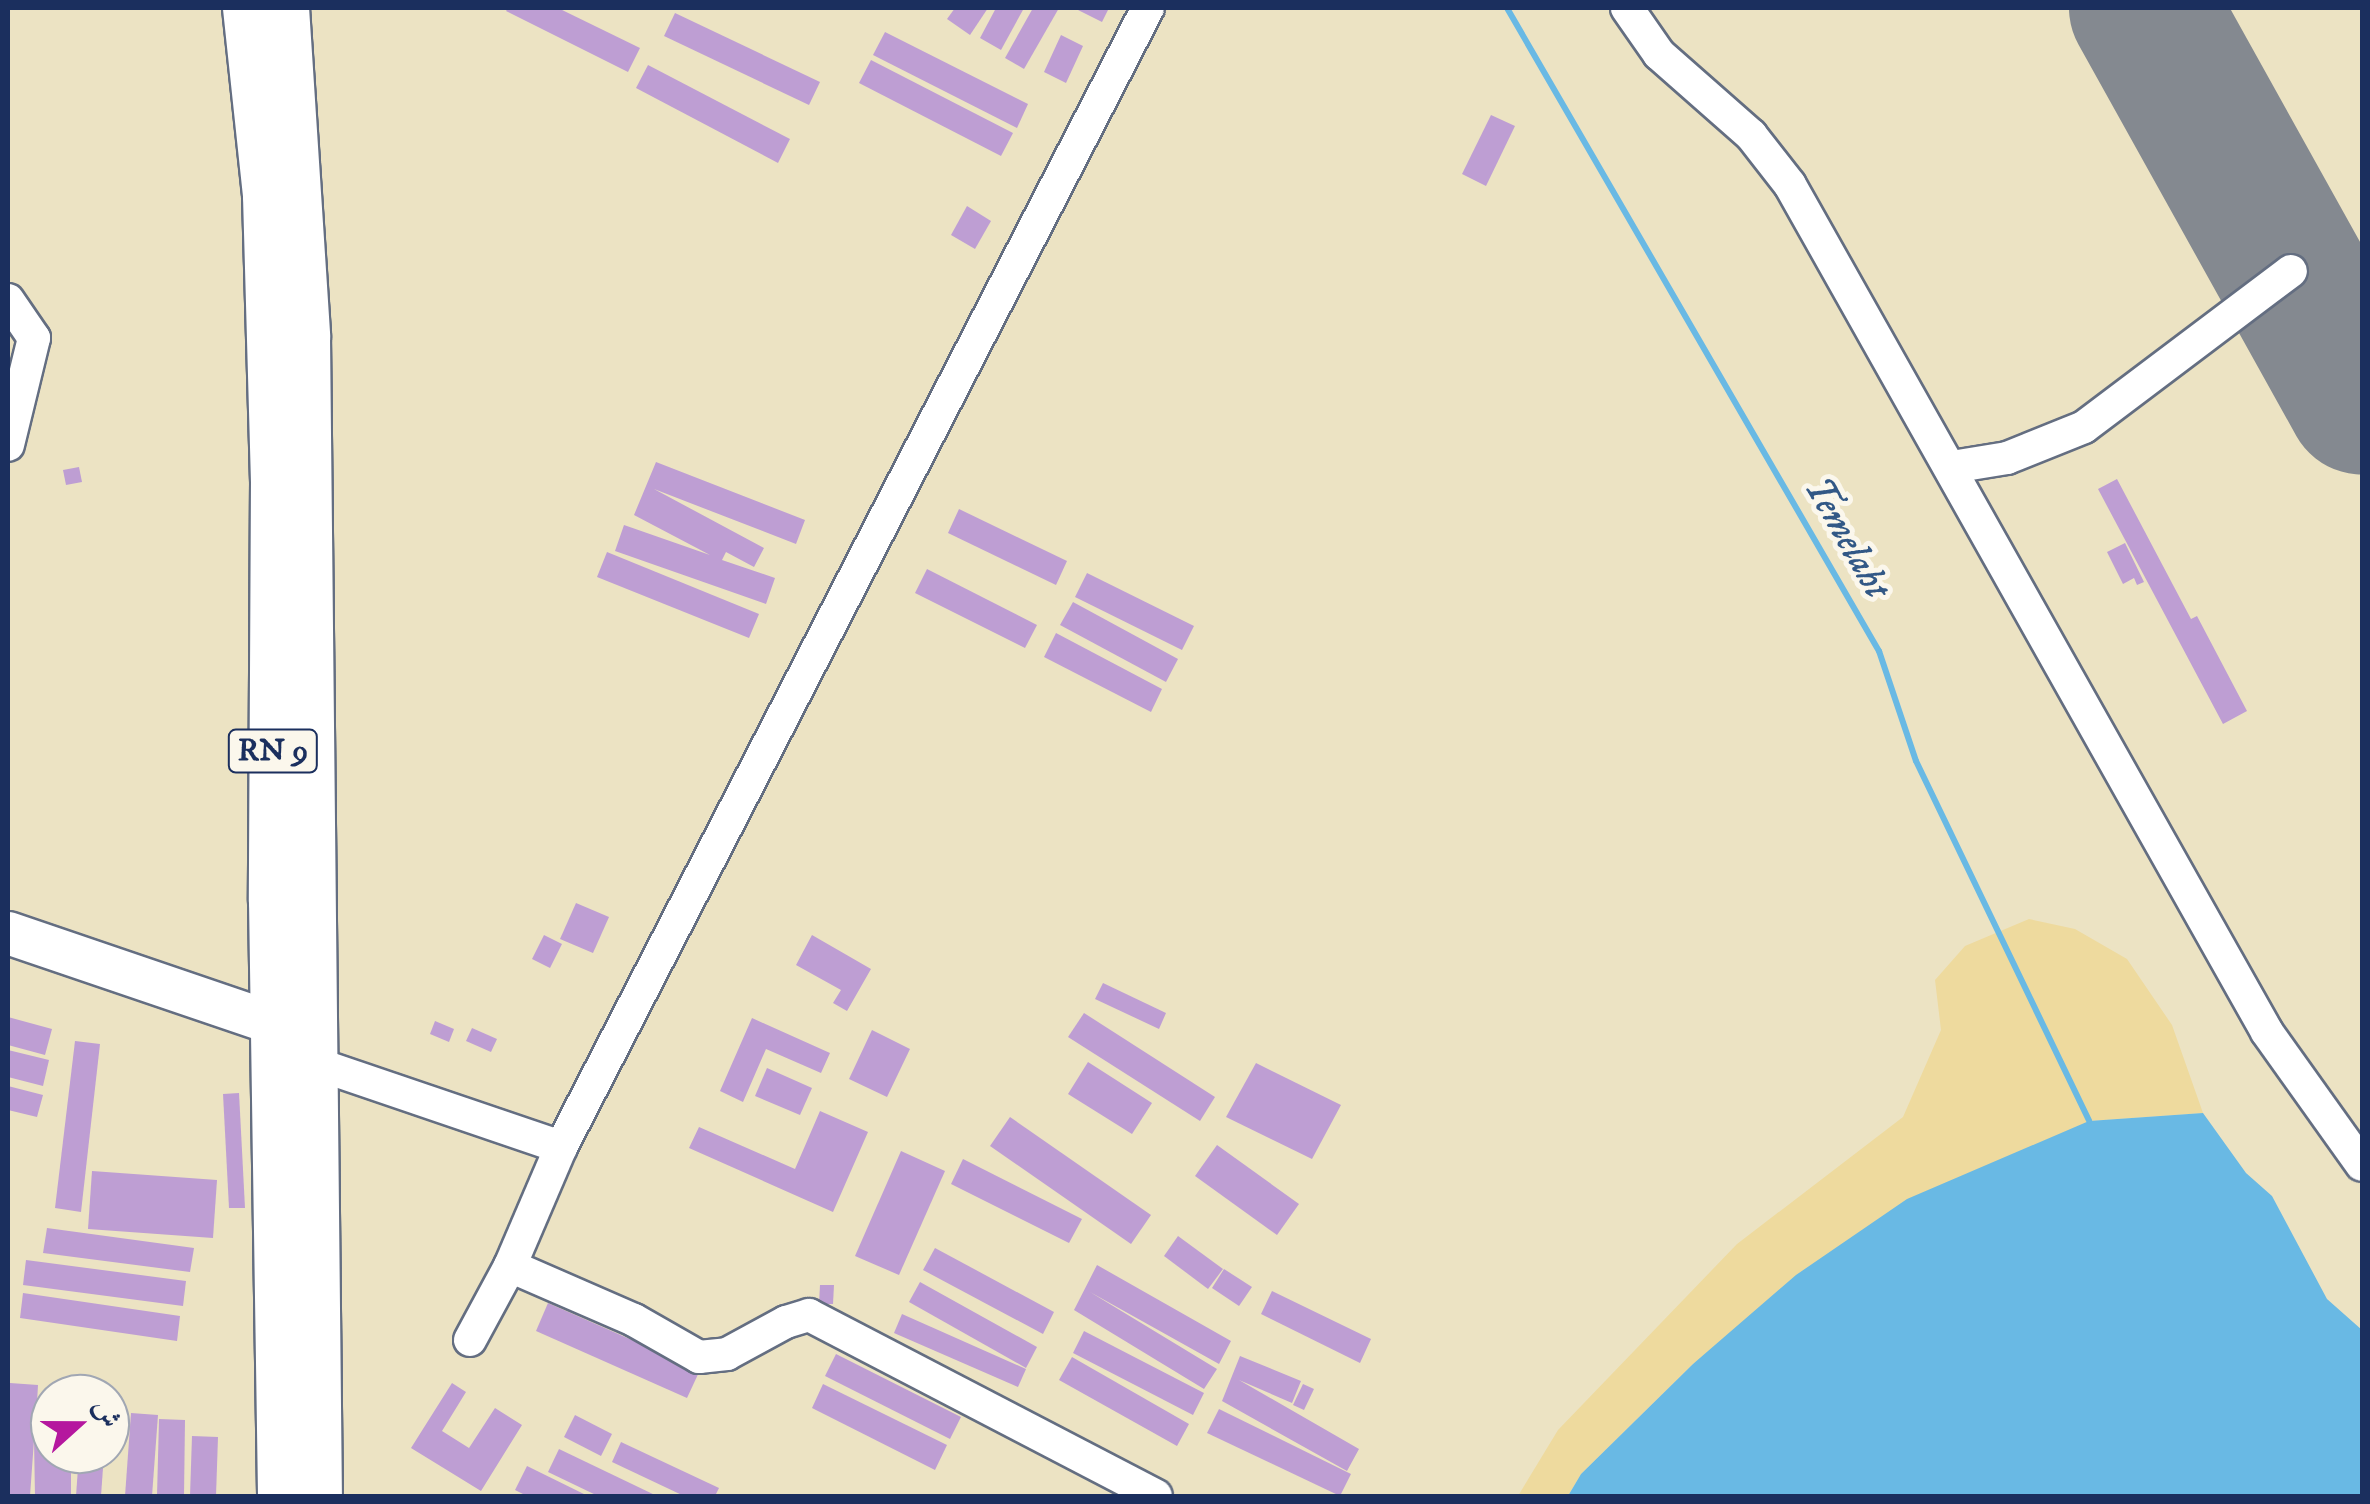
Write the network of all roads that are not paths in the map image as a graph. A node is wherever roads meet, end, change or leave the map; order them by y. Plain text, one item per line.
1 (247, 8) edge
2 (285, 8) edge
3 (1148, 8) edge
4 (1627, 8) edge
5 (2291, 272) dead end
6 (8, 300) edge
7 (8, 445) edge
8 (1952, 466) junction
9 (8, 934) edge
10 (301, 1044) junction
11 (561, 1147) junction
12 (2362, 1166) edge
13 (510, 1266) junction
14 (470, 1340) dead end
15 (282, 1496) edge
16 (318, 1496) edge
17 (1156, 1496) edge

1 - 10 highway, RN 9
2 - 10 highway, RN 9
3 - 11 street
4 - 8 street
5 - 8 street
6 - 7 street
8 - 12 street
9 - 10 main road
10 - 11 street
10 - 15 highway, RN 9
10 - 16 highway, RN 9
11 - 13 street
13 - 14 street
13 - 17 street

